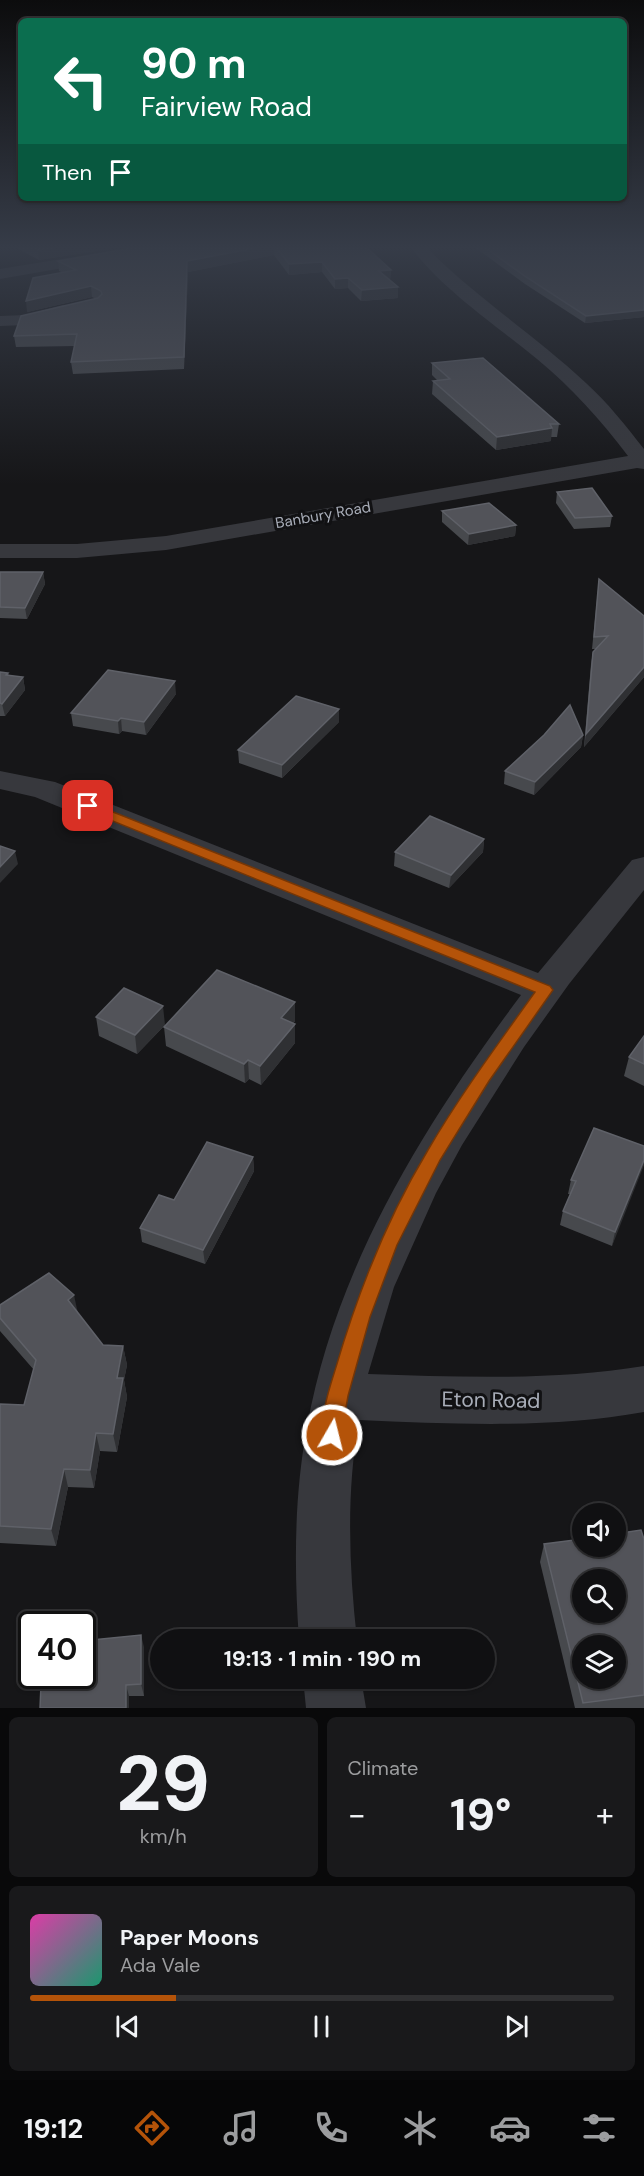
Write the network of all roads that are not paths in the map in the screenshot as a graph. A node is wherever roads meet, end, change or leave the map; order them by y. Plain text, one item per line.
1 (507, 326) edge
2 (643, 461) edge
3 (0, 551) edge
4 (0, 780) edge
5 (644, 868) edge
6 (545, 990) junction
7 (644, 1389) edge
8 (338, 1396) junction
9 (327, 1629) edge
10 (333, 1689) edge
11 (336, 1708) edge

1 - 2 street
2 - 3 street, Banbury Road
4 - 6 street
5 - 6 street
6 - 8 street
7 - 8 street, Eton Road
8 - 9 street
10 - 11 street

